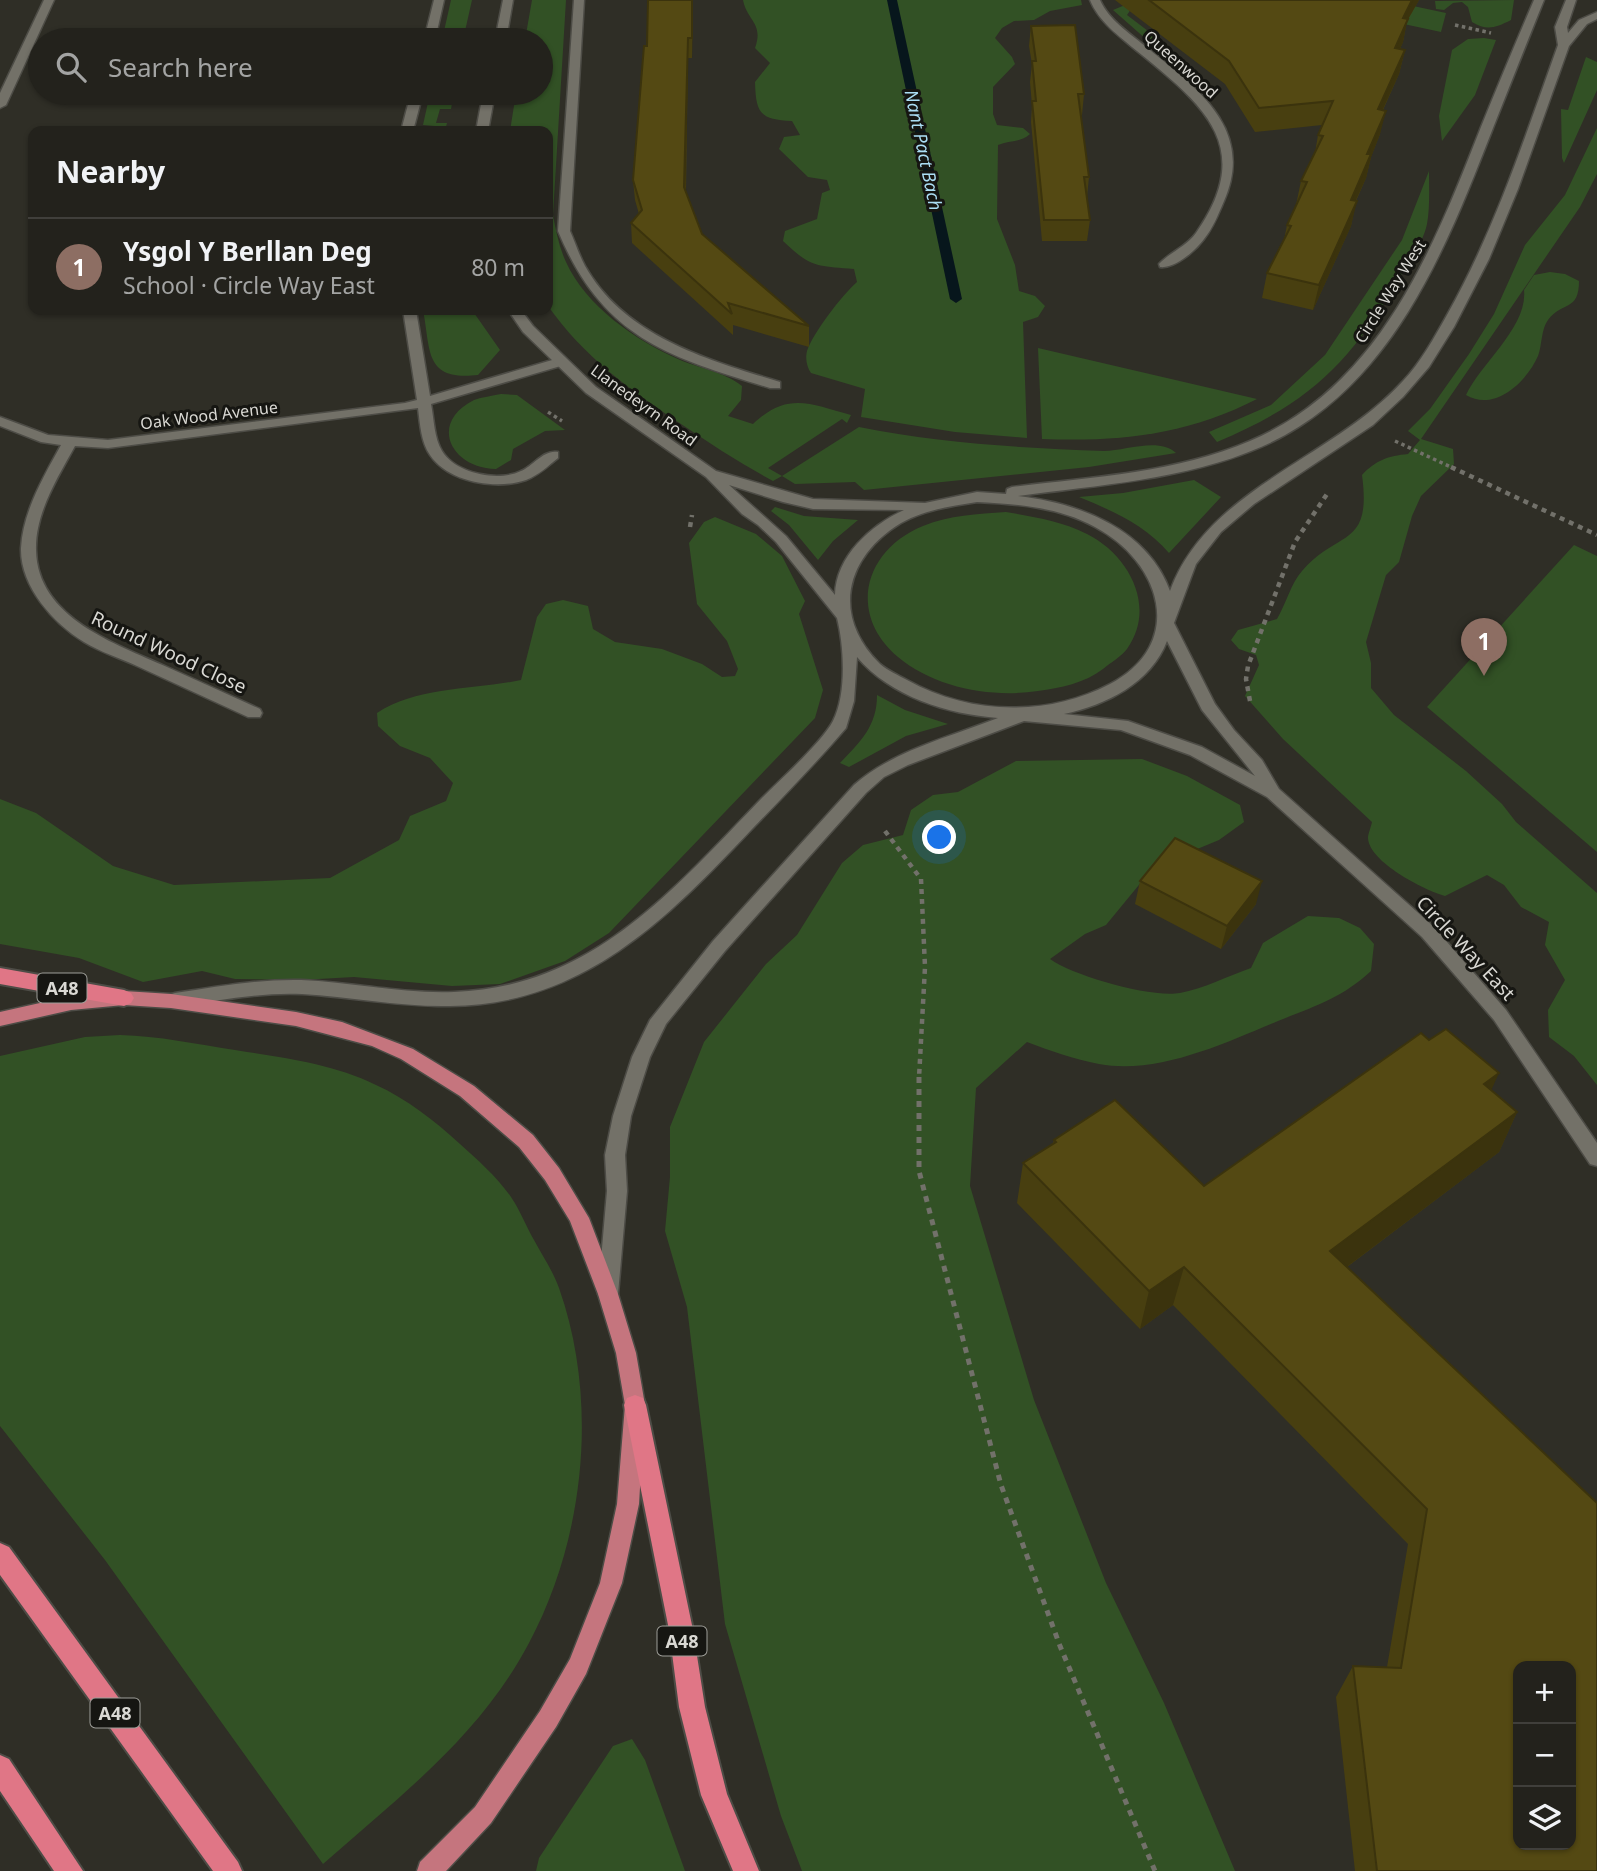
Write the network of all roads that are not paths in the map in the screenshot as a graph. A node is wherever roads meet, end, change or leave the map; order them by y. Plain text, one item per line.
1 (49, 0) edge
2 (439, 0) edge
3 (508, 0) edge
4 (579, 0) edge
5 (1095, 0) edge
6 (1539, 0) edge
7 (1571, 0) edge
8 (1597, 15) edge
9 (36, 28) edge
10 (432, 28) edge
11 (502, 28) edge
12 (28, 45) edge
13 (1564, 45) junction
14 (0, 105) edge
15 (413, 105) edge
16 (487, 105) edge
17 (408, 126) edge
18 (483, 126) edge
19 (1165, 264) dead end
20 (410, 315) edge
21 (518, 315) edge
22 (559, 362) junction
23 (775, 385) dead end
24 (425, 404) junction
25 (0, 421) edge
26 (69, 443) junction
27 (553, 455) dead end
28 (711, 474) junction
29 (977, 497) junction
30 (928, 506) junction
31 (1166, 623) junction
32 (846, 625) junction
33 (254, 713) dead end
34 (1023, 715) junction
35 (1273, 793) junction
36 (0, 976) edge
37 (124, 998) junction
38 (171, 1001) junction
39 (0, 1019) edge
40 (1597, 1158) edge
41 (608, 1294) junction
42 (635, 1405) junction
43 (0, 1555) edge
44 (0, 1768) edge
45 (70, 1871) edge
46 (229, 1871) edge
47 (429, 1871) edge
48 (746, 1871) edge

1 - 9 street
2 - 10 street
3 - 11 street
4 - 23 street
5 - 19 street, Queenwood
6 - 29 street, Circle Way West
7 - 13 street
8 - 13 street
12 - 14 street
13 - 31 street
15 - 17 street
16 - 18 street
20 - 24 street
21 - 22 street, Llanedeyrn Road
22 - 24 street
22 - 28 street, Llanedeyrn Road
24 - 26 street, Oak Wood Avenue
24 - 27 street
25 - 26 street, Oak Wood Avenue
26 - 33 street, Round Wood Close
28 - 30 street, Llanedeyrn Road
28 - 32 street, Llanedeyrn Road
29 - 30 street
29 - 31 street
30 - 32 street
31 - 34 street
31 - 35 street, Circle Way East
32 - 34 street, Llanedeyrn Road
32 - 38 street
34 - 35 street, Circle Way East
34 - 41 street
35 - 40 street, Circle Way East
36 - 37 highway, A48
37 - 38 main road
37 - 39 main road
38 - 41 main road
41 - 42 main road
42 - 47 main road
42 - 48 highway, A48
43 - 46 highway, A48
44 - 45 highway

